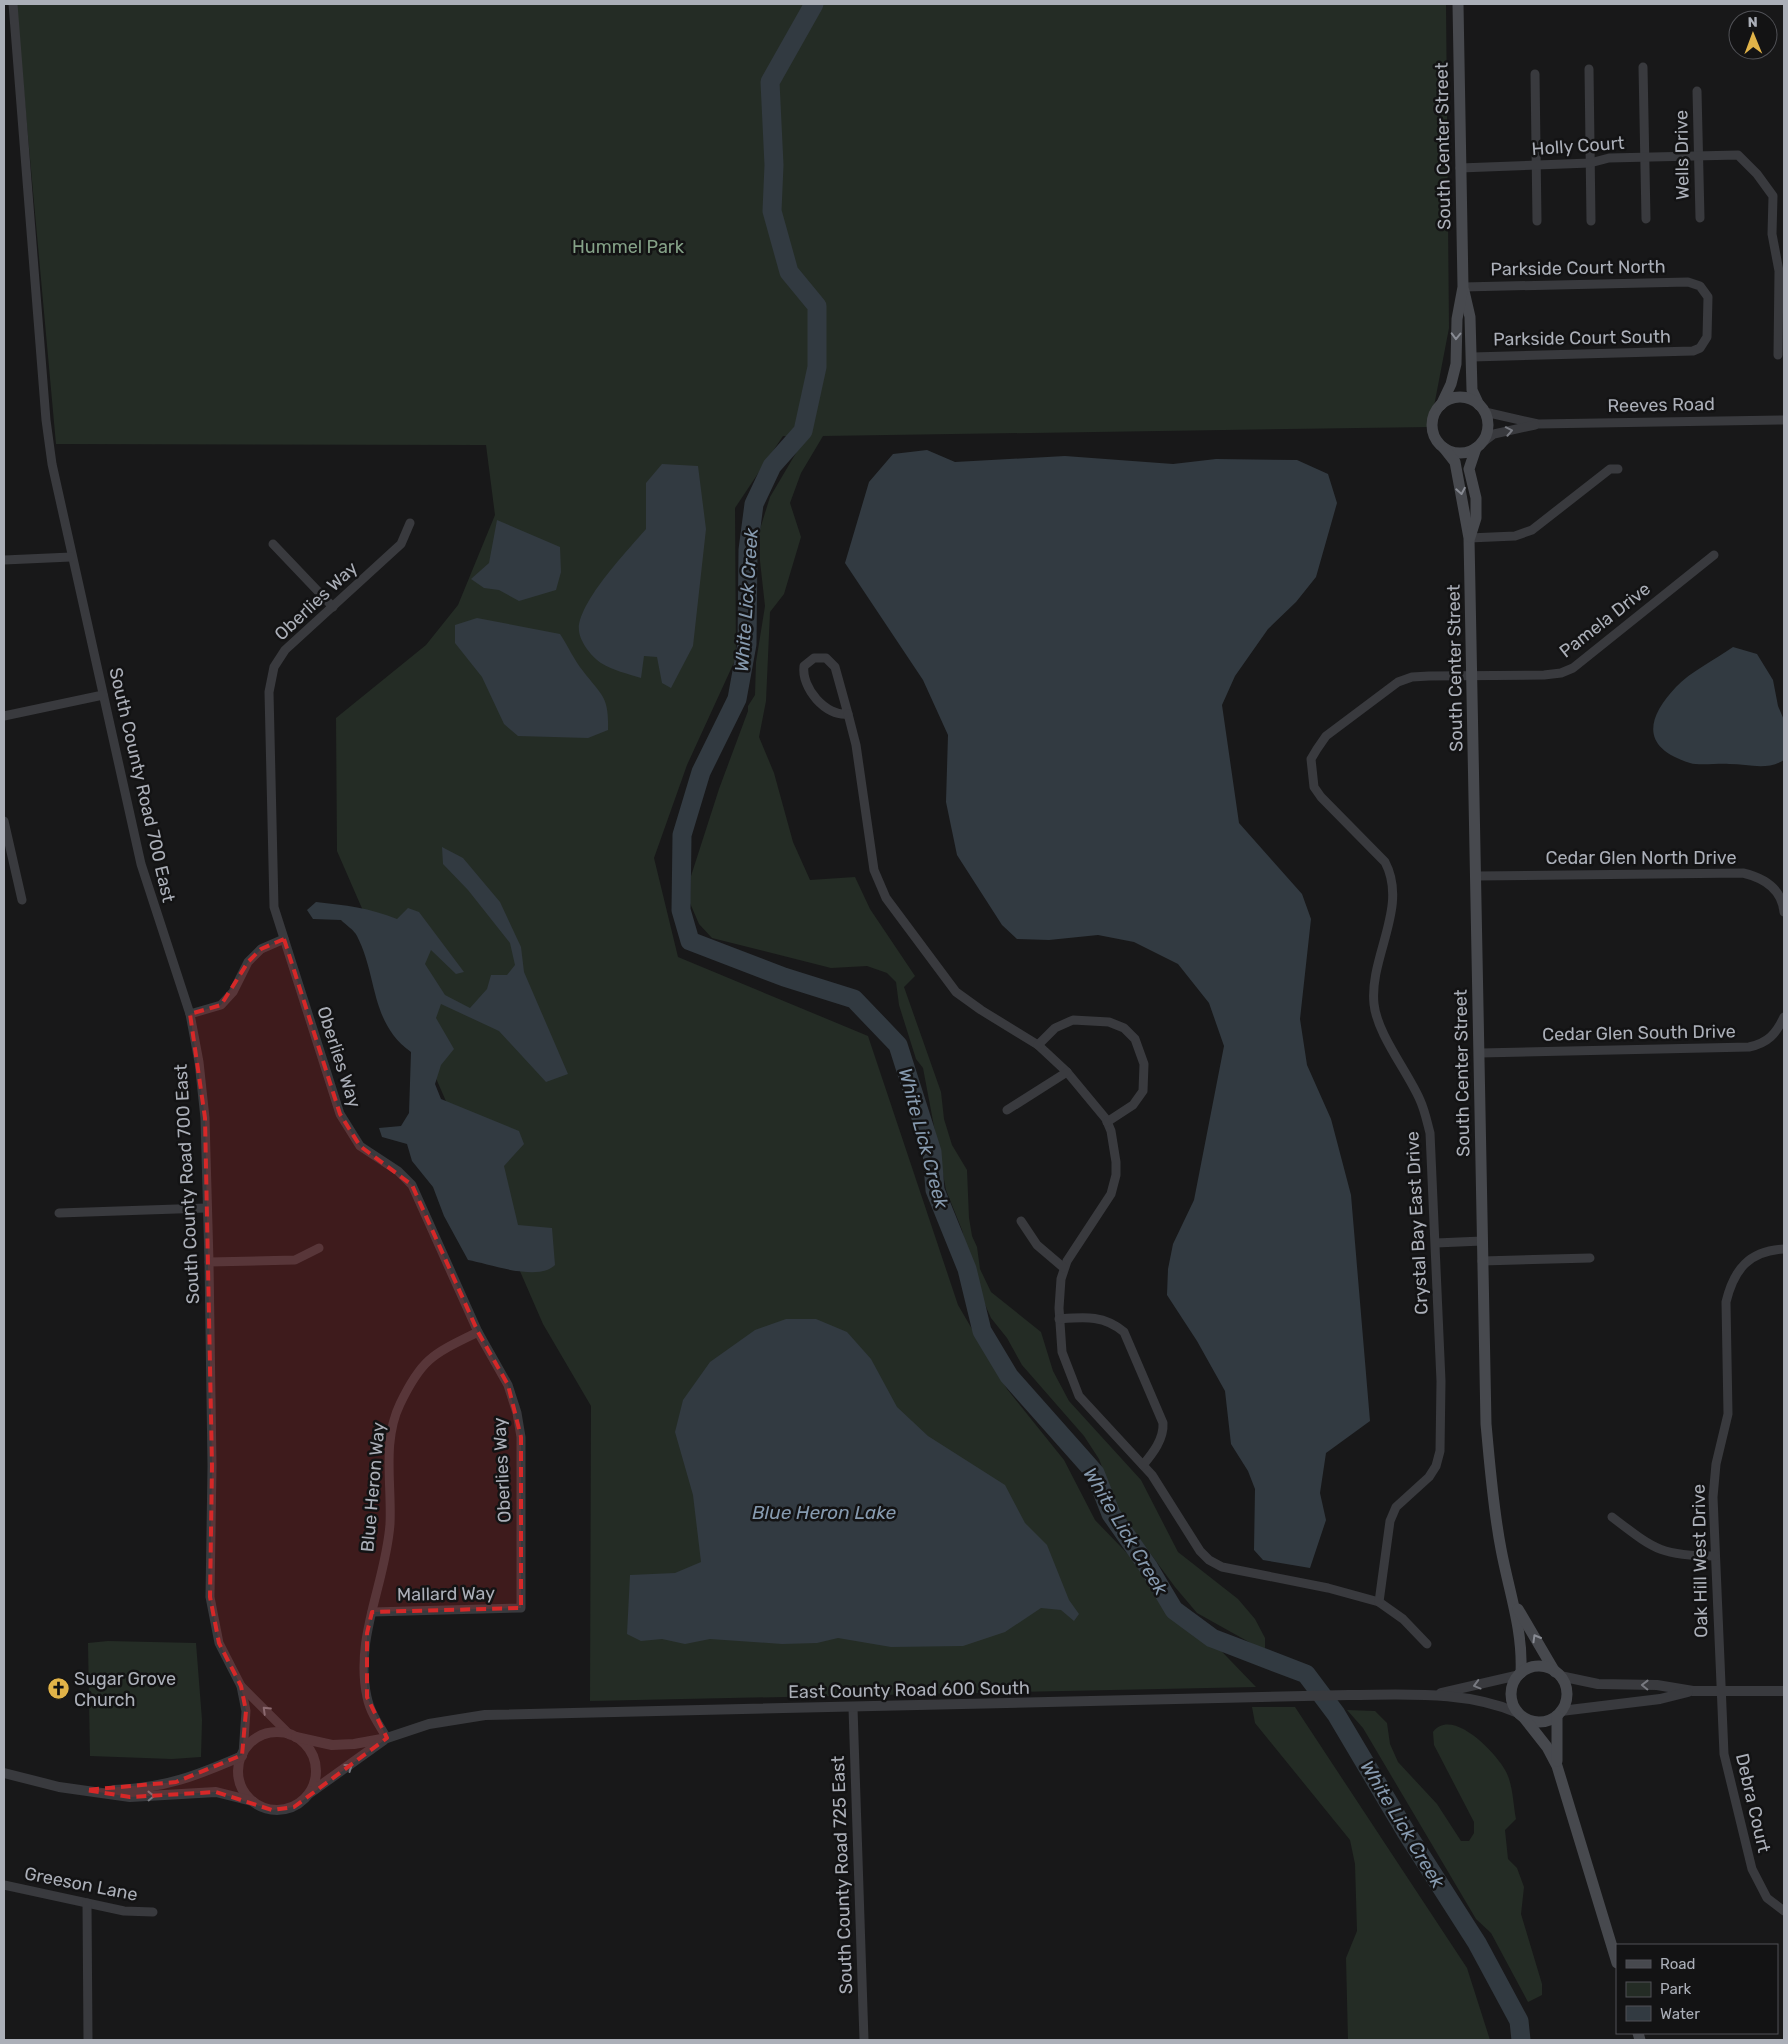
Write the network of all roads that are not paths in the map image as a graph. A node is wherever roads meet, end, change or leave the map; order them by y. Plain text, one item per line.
1 (13, 4) edge
2 (1458, 4) edge
3 (1643, 67) dead end
4 (1589, 69) dead end
5 (1535, 74) dead end
6 (1697, 91) dead end
7 (1699, 155) junction
8 (1645, 158) junction
9 (1590, 163) junction
10 (1536, 165) junction
11 (1460, 168) junction
12 (1700, 218) dead end
13 (1646, 219) dead end
14 (1538, 221) dead end
15 (1591, 221) dead end
16 (1463, 287) junction
17 (1692, 351) joint
18 (1778, 355) dead end
19 (1472, 357) junction
20 (1441, 405) junction
21 (1482, 408) junction
22 (1784, 420) edge
23 (1538, 424) junction
24 (1479, 445) junction
25 (1444, 448) junction
26 (1618, 469) dead end
27 (410, 522) dead end
28 (1469, 538) junction
29 (273, 544) dead end
30 (1714, 554) dead end
31 (71, 557) junction
32 (4, 560) edge
33 (333, 608) junction
34 (1472, 676) junction
35 (103, 695) junction
36 (848, 714) junction
37 (4, 716) edge
38 (4, 821) edge
39 (1477, 876) junction
40 (22, 900) dead end
41 (1784, 912) edge
42 (284, 939) junction
43 (190, 1014) junction
44 (1784, 1016) edge
45 (1038, 1045) junction
46 (1480, 1053) junction
47 (1067, 1072) junction
48 (1007, 1110) dead end
49 (1107, 1122) junction
50 (206, 1208) junction
51 (59, 1213) dead end
52 (1021, 1221) dead end
53 (1482, 1241) junction
54 (1436, 1242) junction
55 (320, 1248) dead end
56 (1784, 1249) edge
57 (1590, 1258) dead end
58 (1482, 1261) junction
59 (209, 1262) junction
60 (1064, 1268) junction
61 (1059, 1319) junction
62 (478, 1332) junction
63 (1143, 1465) junction
64 (1612, 1517) dead end
65 (1715, 1556) junction
66 (1379, 1602) junction
67 (1514, 1604) junction
68 (522, 1608) joint
69 (372, 1612) junction
70 (1427, 1644) dead end
71 (1520, 1674) junction
72 (1558, 1674) junction
73 (241, 1686) junction
74 (1693, 1691) junction
75 (1720, 1691) junction
76 (1784, 1691) edge
77 (1435, 1695) junction
78 (853, 1708) junction
79 (1559, 1713) junction
80 (1522, 1716) junction
81 (293, 1736) junction
82 (387, 1738) junction
83 (242, 1755) junction
84 (1557, 1766) junction
85 (4, 1773) edge
86 (86, 1790) junction
87 (309, 1794) junction
88 (252, 1801) junction
89 (4, 1885) edge
90 (87, 1903) junction
91 (1784, 1911) edge
92 (153, 1912) dead end
93 (1616, 1960) edge
94 (88, 2040) edge
95 (864, 2040) edge

1 - 31 street, South County Road 700 East
2 - 11 main road, South Center Street
3 - 8 street
4 - 9 street
5 - 10 street
6 - 7 street, Wells Drive
7 - 8 street, Holly Court
7 - 12 street, Wells Drive
7 - 18 street, Holly Court
8 - 9 street, Holly Court
8 - 13 street
9 - 10 street, Holly Court
9 - 15 street
10 - 11 street, Holly Court
10 - 14 street
11 - 16 main road, South Center Street
16 - 17 street, Parkside Court North
16 - 19 main road, South Center Street
16 -> 20 main road, South Center Street
17 - 19 street, Parkside Court South
19 - 21 main road, South Center Street
20 - 21 main road
20 - 25 main road
21 - 23 street, Reeves Road
21 - 24 main road
22 - 23 street, Reeves Road
24 -> 23 street, Reeves Road
24 - 25 main road
24 - 28 main road, South Center Street
25 -> 28 main road, South Center Street
26 - 28 street
27 - 33 street, Oberlies Way
28 - 34 main road, South Center Street
29 - 33 street
30 - 34 street, Pamela Drive
31 - 32 street
31 - 35 street, South County Road 700 East
33 - 42 street, Oberlies Way
34 - 39 main road, South Center Street
34 - 54 street, Crystal Bay East Drive
35 - 37 street
35 - 43 street, South County Road 700 East
36 - 36 street
36 - 45 street
38 - 40 street
39 - 41 street, Cedar Glen North Drive
39 - 46 main road, South Center Street
42 - 43 street
42 - 62 street, Oberlies Way
43 - 50 street, South County Road 700 East
44 - 46 street, Cedar Glen South Drive
45 - 47 street
45 - 49 street
46 - 53 main road, South Center Street
47 - 48 street
47 - 49 street
49 - 60 street
50 - 51 street
50 - 59 street, South County Road 700 East
52 - 60 street
53 - 54 street
53 - 58 main road, South Center Street
54 - 66 street, Crystal Bay East Drive
55 - 59 street
56 - 65 street, Oak Hill West Drive
57 - 58 street
58 - 67 main road, South Center Street
59 - 73 street, South County Road 700 East
60 - 61 street
61 - 63 street
61 - 63 street
62 - 68 street, Oberlies Way
62 - 69 street, Blue Heron Way
63 - 66 street
64 - 65 street
65 - 75 street, Oak Hill West Drive
66 - 70 street
67 - 71 main road, South Center Street
72 -> 67 main road, South Center Street
68 - 69 street, Mallard Way
69 - 82 street, Blue Heron Way
71 - 72 main road
71 -> 77 street, East County Road 600 South
71 - 80 main road
74 -> 72 street
72 - 79 main road
81 -> 73 street, South County Road 700 East
73 - 83 street, South County Road 700 East
74 - 75 street
74 - 79 street
75 - 76 street
75 - 91 street, Debra Court
77 - 78 street, East County Road 600 South
77 - 80 street, East County Road 600 South
78 - 82 street, East County Road 600 South
78 - 95 street, South County Road 725 East
79 - 80 main road
79 - 84 main road
80 - 84 main road
81 - 82 street, East County Road 600 South
81 - 83 street
81 - 87 street
87 -> 82 street, East County Road 600 South
83 - 86 street
83 - 88 street
84 - 93 main road
85 - 86 street
86 -> 88 street
87 - 88 street
89 - 90 street, Greeson Lane
90 - 92 street, Greeson Lane
90 - 94 street

